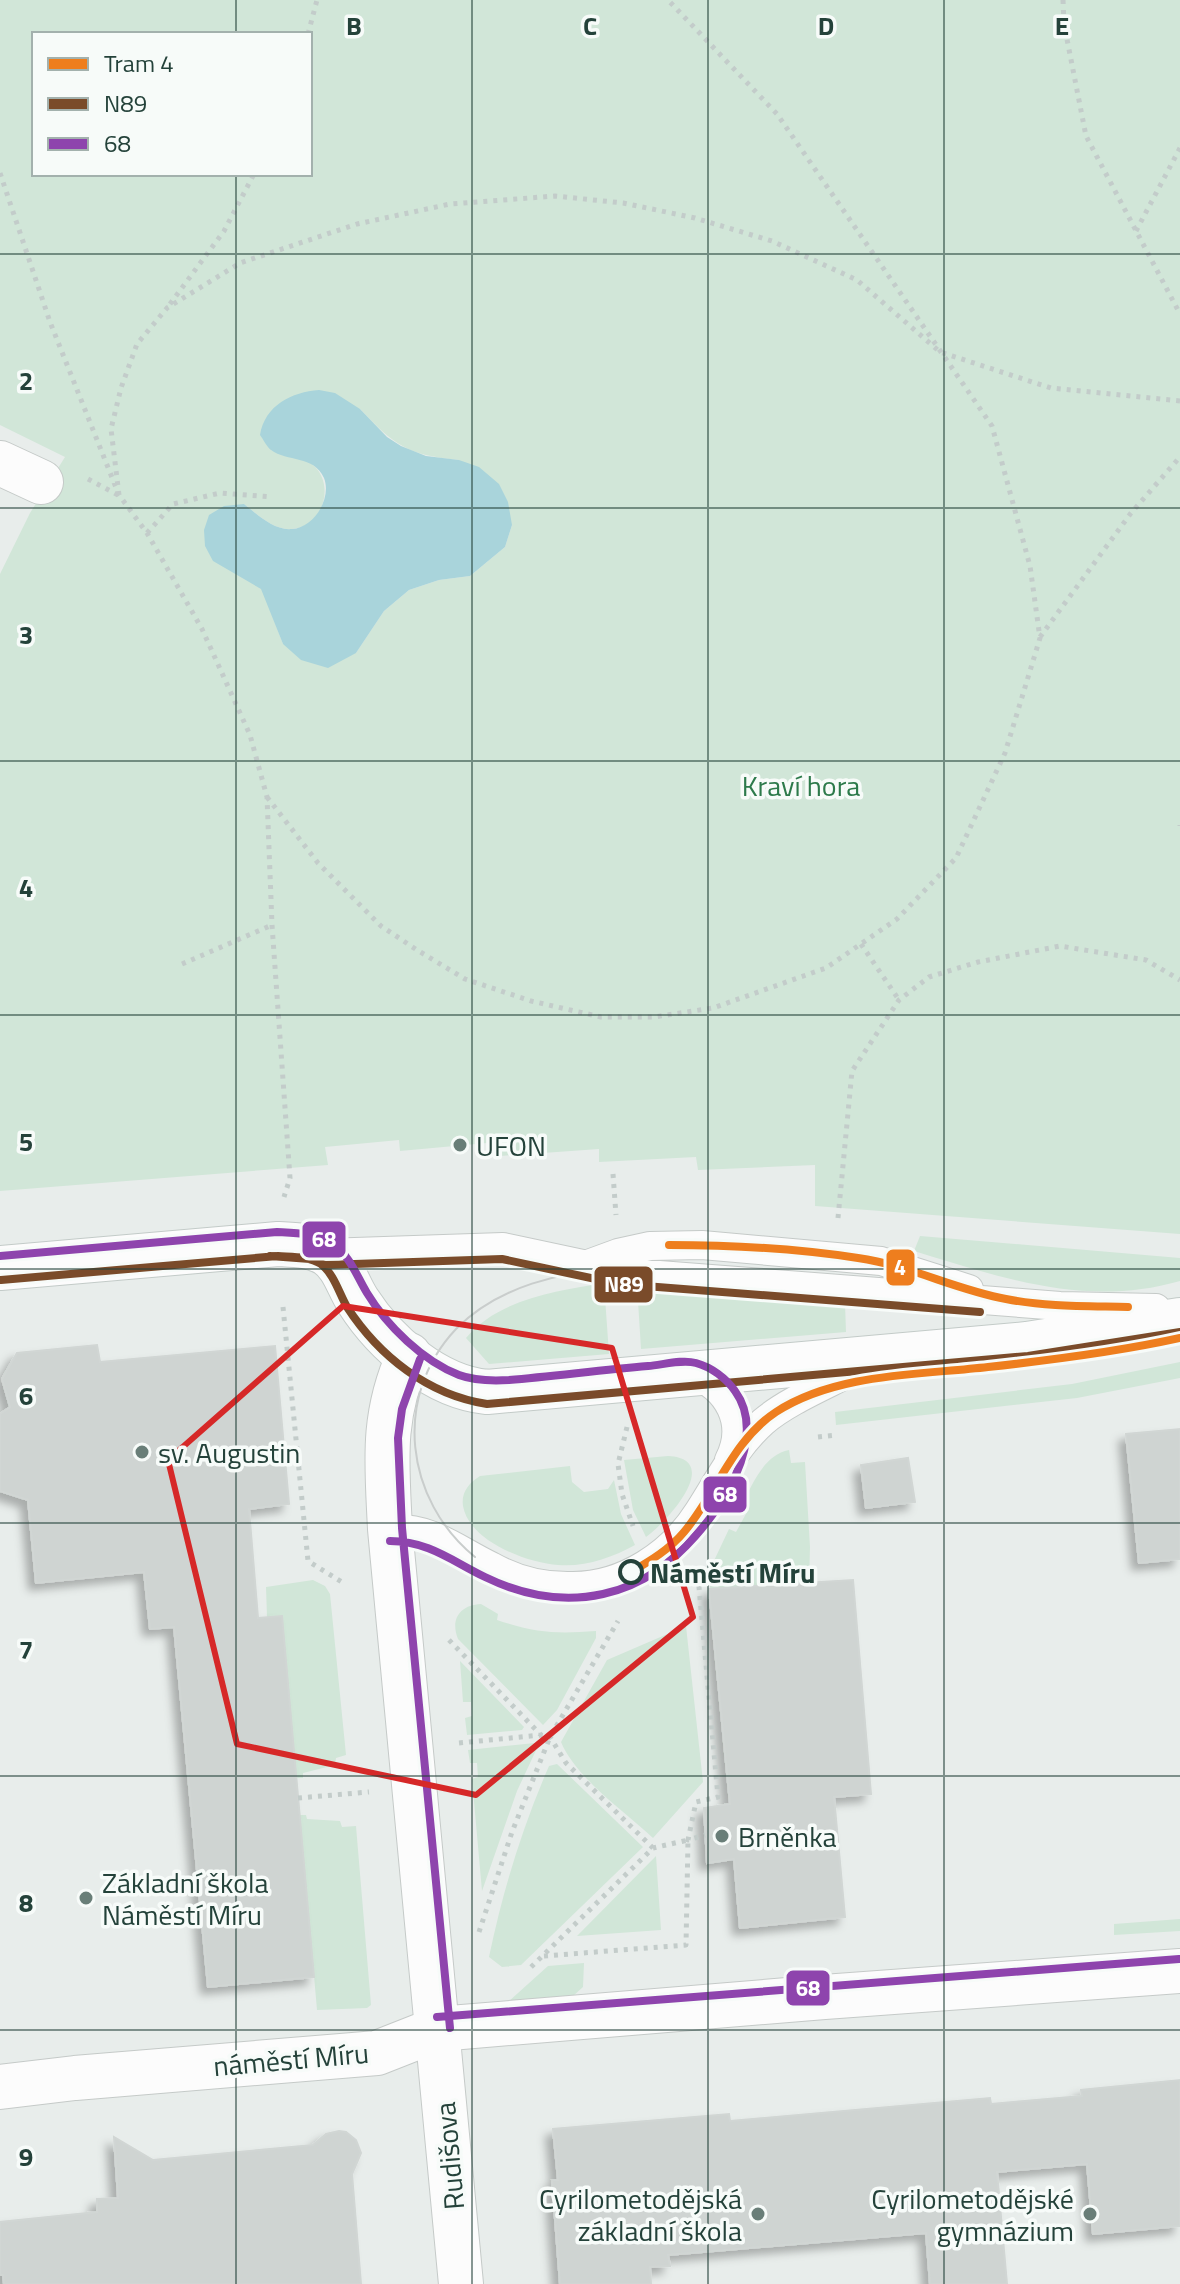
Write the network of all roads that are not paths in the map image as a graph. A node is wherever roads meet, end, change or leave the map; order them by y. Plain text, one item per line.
1 (0, 463) edge
2 (41, 482) dead end
3 (325, 1253) junction
4 (0, 1268) edge
5 (1180, 1309) edge
6 (1164, 1314) edge
7 (409, 1355) junction
8 (878, 1358) junction
9 (692, 1374) junction
10 (727, 1464) junction
11 (390, 1529) junction
12 (1180, 1971) edge
13 (438, 2029) junction
14 (0, 2087) edge
15 (461, 2284) edge

1 - 2 street
3 - 4 street
3 - 6 lane
3 - 7 street
5 - 6 lane
6 - 8 street
7 - 9 street
7 - 11 street
8 - 9 street
8 - 10 lane
9 - 10 lane
10 - 11 lane
11 - 13 street
12 - 13 street, náměstí Míru
13 - 14 street, náměstí Míru
13 - 15 street, Rudišova

